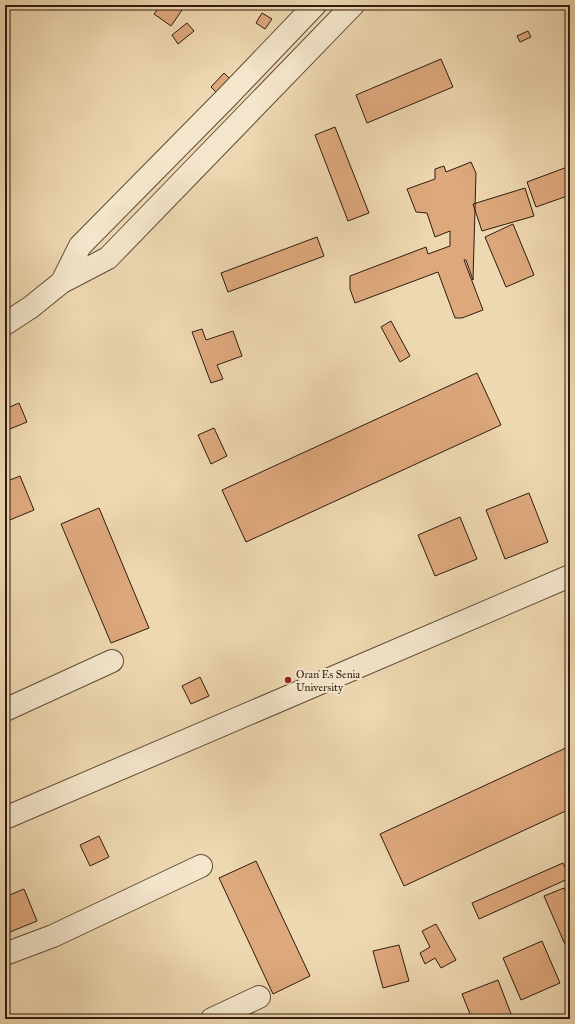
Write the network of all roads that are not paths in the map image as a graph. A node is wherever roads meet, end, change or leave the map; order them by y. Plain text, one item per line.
1 (315, 5) edge
2 (353, 5) edge
3 (62, 282) junction
4 (5, 324) edge
5 (570, 576) edge
6 (112, 661) dead end
7 (5, 710) edge
8 (5, 818) edge
9 (201, 866) dead end
10 (5, 954) edge
11 (258, 997) dead end
12 (212, 1019) edge

1 - 3 street
2 - 3 street
3 - 4 street
5 - 8 street
6 - 7 street
9 - 10 street
11 - 12 street

